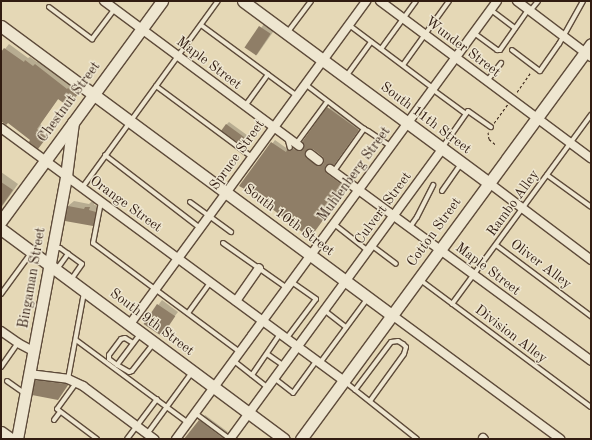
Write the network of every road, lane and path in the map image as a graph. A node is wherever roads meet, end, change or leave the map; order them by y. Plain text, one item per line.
1 (162, 1) edge
2 (218, 1) edge
3 (243, 1) edge
4 (311, 1) edge
5 (366, 1) edge
6 (380, 1) edge
7 (416, 1) edge
8 (497, 1) edge
9 (517, 1) edge
10 (538, 1) edge
11 (583, 1) edge
12 (107, 2) edge
13 (446, 2) edge
14 (48, 7) dead end
15 (115, 9) junction
16 (490, 10) junction
17 (529, 10) junction
18 (404, 19) junction
19 (201, 25) junction
20 (348, 25) junction
21 (142, 28) junction
22 (515, 28) junction
23 (2, 29) edge
24 (474, 33) junction
25 (287, 34) junction
26 (425, 34) junction
27 (564, 36) junction
28 (371, 42) junction
29 (381, 49) junction
30 (512, 50) dead end
31 (589, 51) edge
32 (178, 56) junction
33 (456, 57) junction
34 (322, 60) junction
35 (501, 63) dead end
36 (403, 65) junction
37 (535, 67) junction
38 (268, 74) junction
39 (345, 77) junction
40 (488, 81) junction
41 (305, 84) junction
42 (156, 86) junction
43 (433, 89) junction
44 (94, 94) junction
45 (296, 96) junction
46 (512, 99) junction
47 (327, 102) junction
48 (245, 106) junction
49 (466, 114) junction
50 (591, 115) edge
51 (537, 118) junction
52 (130, 121) junction
53 (73, 122) junction
54 (408, 123) junction
55 (273, 127) junction
56 (491, 127) junction
57 (1, 128) edge
58 (364, 130) junction
59 (571, 143) junction
60 (495, 144) dead end
61 (295, 146) joint
62 (390, 146) junction
63 (442, 149) junction
64 (310, 154) dead end
65 (105, 155) junction
66 (252, 157) junction
67 (591, 158) edge
68 (319, 160) dead end
69 (45, 161) junction
70 (462, 163) junction
71 (332, 170) joint
72 (547, 175) junction
73 (66, 176) junction
74 (489, 184) junction
75 (433, 185) dead end
76 (82, 188) junction
77 (358, 190) junction
78 (442, 191) dead end
79 (226, 192) junction
80 (101, 202) junction
81 (190, 202) dead end
82 (591, 207) edge
83 (522, 209) junction
84 (393, 215) junction
85 (209, 216) junction
86 (1, 221) edge
87 (333, 224) junction
88 (410, 227) junction
89 (200, 228) junction
90 (1, 229) edge
91 (230, 232) dead end
92 (223, 243) dead end
93 (496, 245) junction
94 (53, 248) junction
95 (369, 248) junction
96 (440, 249) junction
97 (32, 251) junction
98 (68, 254) junction
99 (311, 255) junction
100 (178, 259) junction
101 (591, 260) edge
102 (396, 264) dead end
103 (53, 267) junction
104 (259, 268) junction
105 (474, 274) junction
106 (418, 279) junction
107 (71, 280) junction
108 (346, 280) junction
109 (210, 283) junction
110 (289, 285) junction
111 (155, 289) junction
112 (85, 290) junction
113 (1, 294) edge
114 (368, 298) junction
115 (236, 302) junction
116 (452, 304) junction
117 (324, 309) junction
118 (188, 313) junction
119 (392, 315) junction
120 (591, 316) edge
121 (263, 322) junction
122 (130, 324) junction
123 (346, 327) junction
124 (1, 331) edge
125 (141, 332) junction
126 (283, 336) junction
127 (76, 340) junction
128 (154, 342) junction
129 (18, 343) junction
130 (133, 343) junction
131 (297, 346) junction
132 (34, 351) junction
133 (240, 352) junction
134 (267, 354) junction
135 (234, 361) junction
136 (591, 361) edge
137 (318, 362) junction
138 (117, 365) junction
139 (283, 365) junction
140 (1, 367) edge
141 (193, 371) junction
142 (29, 374) junction
143 (252, 375) junction
144 (274, 378) junction
145 (7, 381) dead end
146 (72, 381) junction
147 (344, 381) junction
148 (214, 387) junction
149 (267, 387) junction
150 (355, 390) junction
151 (26, 394) junction
152 (157, 400) junction
153 (370, 401) junction
154 (167, 407) junction
155 (591, 407) edge
156 (60, 412) junction
157 (249, 413) junction
158 (195, 414) junction
159 (54, 420) dead end
160 (188, 423) junction
161 (136, 426) junction
162 (147, 434) junction
163 (17, 439) edge
164 (97, 439) edge
165 (127, 439) edge
166 (154, 439) edge
167 (176, 439) edge
168 (230, 439) edge
169 (284, 439) edge
170 (301, 439) edge
171 (417, 439) edge
172 (560, 439) edge

1 - 21 street, Chestnut Street
2 - 19 lane
3 - 25 street, South 11th Street
4 - 25 lane
5 - 20 street, Spruce Street
6 - 18 street, Wunder Street
7 - 18 lane
8 - 16 street, Muhlenberg Street
9 - 17 street
10 - 17 lane
11 - 27 lane
12 - 15 street, Maple Street
13 - 26 lane
14 - 15 lane
15 - 21 street, Maple Street
16 - 22 lane
16 - 24 street, Muhlenberg Street
17 - 22 lane
17 - 27 street
18 - 26 street, Wunder Street
18 - 29 lane
19 - 32 lane
19 - 38 lane
20 - 28 lane
20 - 34 street, Spruce Street
21 - 32 street, Maple Street
21 - 44 street, Chestnut Street
22 - 24 lane
23 - 44 street, South 10th Street
24 - 33 street, Muhlenberg Street
25 - 34 street, South 11th Street
26 - 33 street, Wunder Street
26 - 36 lane
27 - 31 street
27 - 37 lane
28 - 29 lane
28 - 39 lane
29 - 36 lane
30 - 37 lane
31 - 51 street, Cotton Street
32 - 42 lane
32 - 48 street, Maple Street
33 - 40 street, Wunder Street
33 - 43 street, Muhlenberg Street
34 - 39 street, South 11th Street
34 - 41 street, Spruce Street
35 - 40 lane
36 - 43 lane
37 - 46 path
38 - 45 lane
38 - 48 lane
39 - 54 street, South 11th Street
40 - 46 street, Wunder Street
41 - 45 street, Spruce Street
41 - 47 lane
42 - 52 lane
42 - 66 lane
43 - 49 lane
43 - 54 street, Muhlenberg Street
44 - 52 street, South 10th Street
44 - 53 street, Chestnut Street
45 - 55 street, Spruce Street
46 - 51 street, Wunder Street
46 - 56 path
47 - 58 lane
47 - 61 lane
48 - 55 street, Maple Street
49 - 56 lane
49 - 63 lane, Culvert Street
50 - 59 lane, Rambo Alley
51 - 59 street, Wunder Street
51 - 74 street, Cotton Street
52 - 65 lane
52 - 79 street, South 10th Street
53 - 69 street, Chestnut Street
53 - 73 street, Bingaman Street
54 - 62 street, Muhlenberg Street
54 - 63 street, South 11th Street
55 - 61 street, Maple Street
55 - 66 street, Spruce Street
56 - 60 path
57 - 69 street, Orange Street
58 - 62 lane
58 - 71 lane
59 - 67 street, Wunder Street
59 - 72 lane, Rambo Alley
62 - 77 street, Muhlenberg Street
63 - 70 street, South 11th Street
63 - 84 street, Culvert Street
64 - 68 street
65 - 76 lane
65 - 89 lane
66 - 79 street, Spruce Street
69 - 73 street, Orange Street
69 - 86 street, Chestnut Street
70 - 74 street, South 11th Street
70 - 78 lane
71 - 77 street, Maple Street
72 - 82 lane
72 - 83 lane, Rambo Alley
73 - 76 street, Orange Street
73 - 94 street, Bingaman Street
74 - 83 street, South 11th Street
74 - 96 street, Cotton Street
75 - 88 lane
76 - 80 street, Orange Street
77 - 84 street, Maple Street
77 - 87 street, Muhlenberg Street
79 - 85 street, Spruce Street
79 - 99 street, South 10th Street
80 - 100 street, Orange Street
80 - 111 lane
81 - 85 lane
83 - 93 lane, Rambo Alley
83 - 101 street, South 11th Street
84 - 88 street, Maple Street
84 - 95 street, Culvert Street
85 - 89 street, Spruce Street
85 - 91 lane
87 - 95 lane
87 - 99 street, Muhlenberg Street
88 - 96 street, Maple Street
89 - 100 street, Spruce Street
90 - 97 street, South 9th Street
92 - 104 lane
93 - 105 lane, Rambo Alley
93 - 120 lane, Oliver Alley
94 - 98 lane
94 - 103 street, Bingaman Street
95 - 102 lane
95 - 108 street, Culvert Street
96 - 105 street, Maple Street
96 - 106 street, Cotton Street
97 - 103 street, South 9th Street
97 - 113 lane
98 - 103 lane
98 - 107 lane
99 - 108 street, South 10th Street
99 - 110 street, Muhlenberg Street
100 - 109 street, Orange Street
100 - 111 street, Spruce Street
103 - 107 street, South 9th Street
103 - 132 street, Bingaman Street
104 - 110 lane
104 - 115 street
105 - 116 lane, Rambo Alley
105 - 136 street, Maple Street
106 - 116 lane, Division Alley
106 - 119 street, Cotton Street
107 - 112 street, South 9th Street
108 - 114 street, South 10th Street
108 - 117 street, Culvert Street
109 - 115 street, Orange Street
109 - 118 lane
110 - 121 street, Muhlenberg Street
110 - 126 lane
111 - 118 lane
111 - 122 street, Spruce Street
112 - 122 street, South 9th Street
112 - 127 lane
114 - 119 street, South 10th Street
114 - 123 lane
115 - 121 street, Orange Street
116 - 155 lane, Division Alley
117 - 123 lane
117 - 131 street, Culvert Street
118 - 133 lane
119 - 147 street, Cotton Street
119 - 172 street, South 10th Street
121 - 126 street, Orange Street
121 - 133 street, Muhlenberg Street
122 - 125 street, South 9th Street
123 - 137 lane
124 - 129 street
125 - 128 street, South 9th Street
125 - 130 lane
126 - 131 street, Orange Street
126 - 134 lane
127 - 146 lane
127 - 152 lane
128 - 138 lane
128 - 141 street, South 9th Street
129 - 132 street
129 - 140 lane
130 - 138 lane
130 - 138 lane
131 - 137 street, Orange Street
131 - 139 street, Culvert Street
132 - 142 street, Bingaman Street
133 - 135 street, Muhlenberg Street
134 - 139 lane
134 - 143 lane
135 - 143 lane
135 - 148 street, Muhlenberg Street
137 - 144 lane
137 - 147 street, Orange Street
139 - 144 street, Culvert Street
141 - 148 street, South 9th Street
141 - 154 lane
142 - 146 street
142 - 151 street, Bingaman Street
143 - 149 lane
144 - 149 street, Culvert Street
145 - 151 lane
146 - 156 lane
146 - 161 street
147 - 150 lane
147 - 170 street, Cotton Street
148 - 157 street, South 9th Street
148 - 158 street, Muhlenberg Street
149 - 157 street, Culvert Street
150 - 153 lane
150 - 153 lane
151 - 163 street, Bingaman Street
152 - 154 lane
152 - 161 lane
153 - 171 lane
154 - 160 lane
154 - 162 lane
156 - 159 lane
156 - 164 lane
157 - 168 street, Culvert Street
157 - 169 street, South 9th Street
158 - 160 street, Muhlenberg Street
158 - 168 lane
160 - 167 street, Muhlenberg Street
161 - 162 street
161 - 165 lane
162 - 166 street

